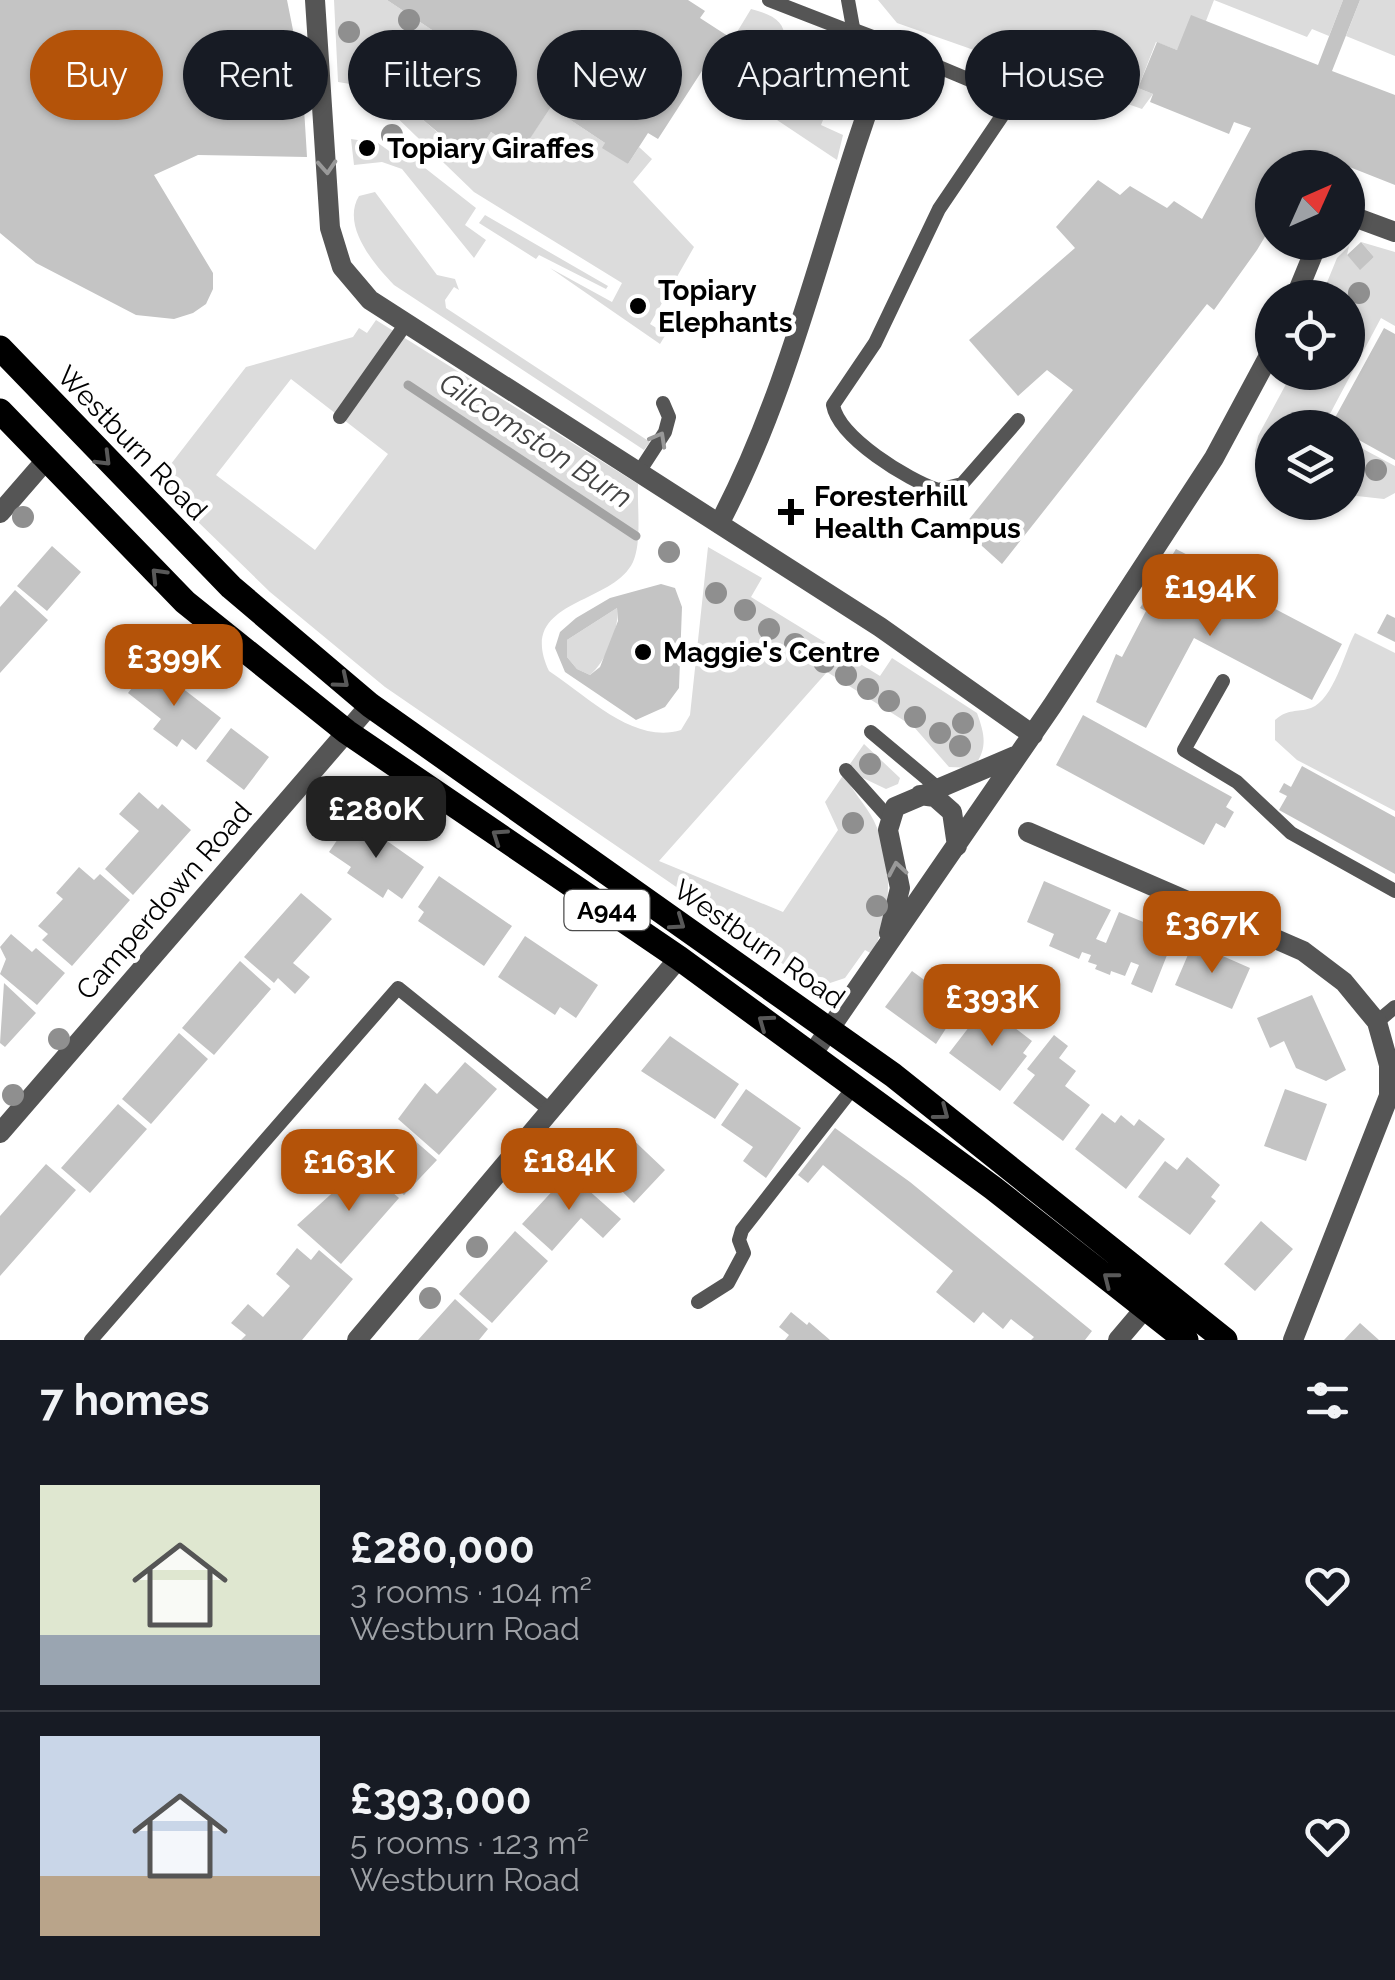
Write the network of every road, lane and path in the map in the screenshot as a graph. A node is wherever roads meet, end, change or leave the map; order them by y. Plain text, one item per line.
1 (316, 0) edge
2 (769, 0) edge
3 (848, 0) edge
4 (849, 30) edge
5 (854, 30) edge
6 (945, 70) edge
7 (861, 120) edge
8 (1365, 221) edge
9 (1395, 232) edge
10 (405, 325) junction
11 (0, 348) edge
12 (1255, 382) edge
13 (662, 404) dead end
14 (0, 411) edge
15 (340, 417) dead end
16 (1018, 420) dead end
17 (46, 460) junction
18 (639, 472) junction
19 (0, 513) edge
20 (719, 524) junction
21 (1223, 680) dead end
22 (370, 705) junction
23 (347, 732) junction
24 (871, 732) dead end
25 (1027, 744) junction
26 (846, 770) dead end
27 (938, 788) junction
28 (913, 796) junction
29 (889, 818) junction
30 (1028, 832) dead end
31 (957, 846) junction
32 (1395, 891) edge
33 (679, 958) junction
34 (878, 962) junction
35 (1395, 1007) edge
36 (1377, 1022) junction
37 (830, 1032) junction
38 (811, 1056) junction
39 (852, 1088) junction
40 (551, 1111) junction
41 (0, 1133) edge
42 (1163, 1287) junction
43 (698, 1302) dead end
44 (1146, 1308) junction
45 (91, 1340) edge
46 (357, 1340) edge
47 (1118, 1340) edge
48 (1186, 1340) edge
49 (1225, 1340) edge
50 (1294, 1340) edge

1 -> 10 street
2 - 4 lane
3 - 5 lane
6 - 16 lane
7 - 20 street
8 - 9 street
10 - 15 lane
10 - 18 street
11 -> 22 main road, Westburn Road / A944
12 - 25 street
18 -> 13 lane
14 - 17 main road, Westburn Road / A944
17 - 19 street
23 -> 17 main road, Westburn Road / A944
18 - 20 street
20 - 25 street
21 - 32 lane
22 - 23 street, Camperdown Road
22 -> 37 main road, Westburn Road / A944
33 -> 23 main road, Westburn Road / A944
23 - 41 street, Camperdown Road
24 - 27 lane
25 - 27 street
25 - 31 street
26 - 29 lane
27 - 28 street
28 - 29 street
28 - 31 street
34 -> 29 street
30 - 36 street
31 - 34 street
38 -> 33 main road, Westburn Road / A944
33 - 40 street
34 - 37 street
35 - 36 lane
36 - 50 street
37 - 38 street
37 -> 42 main road, Westburn Road / A944
38 - 39 main road, Westburn Road / A944
39 - 43 lane
44 -> 39 main road, Westburn Road / A944
40 - 45 lane
40 - 46 street
42 - 44 street
42 - 49 main road, Westburn Road / A944
44 - 47 street
44 - 48 main road, Westburn Road / A944

